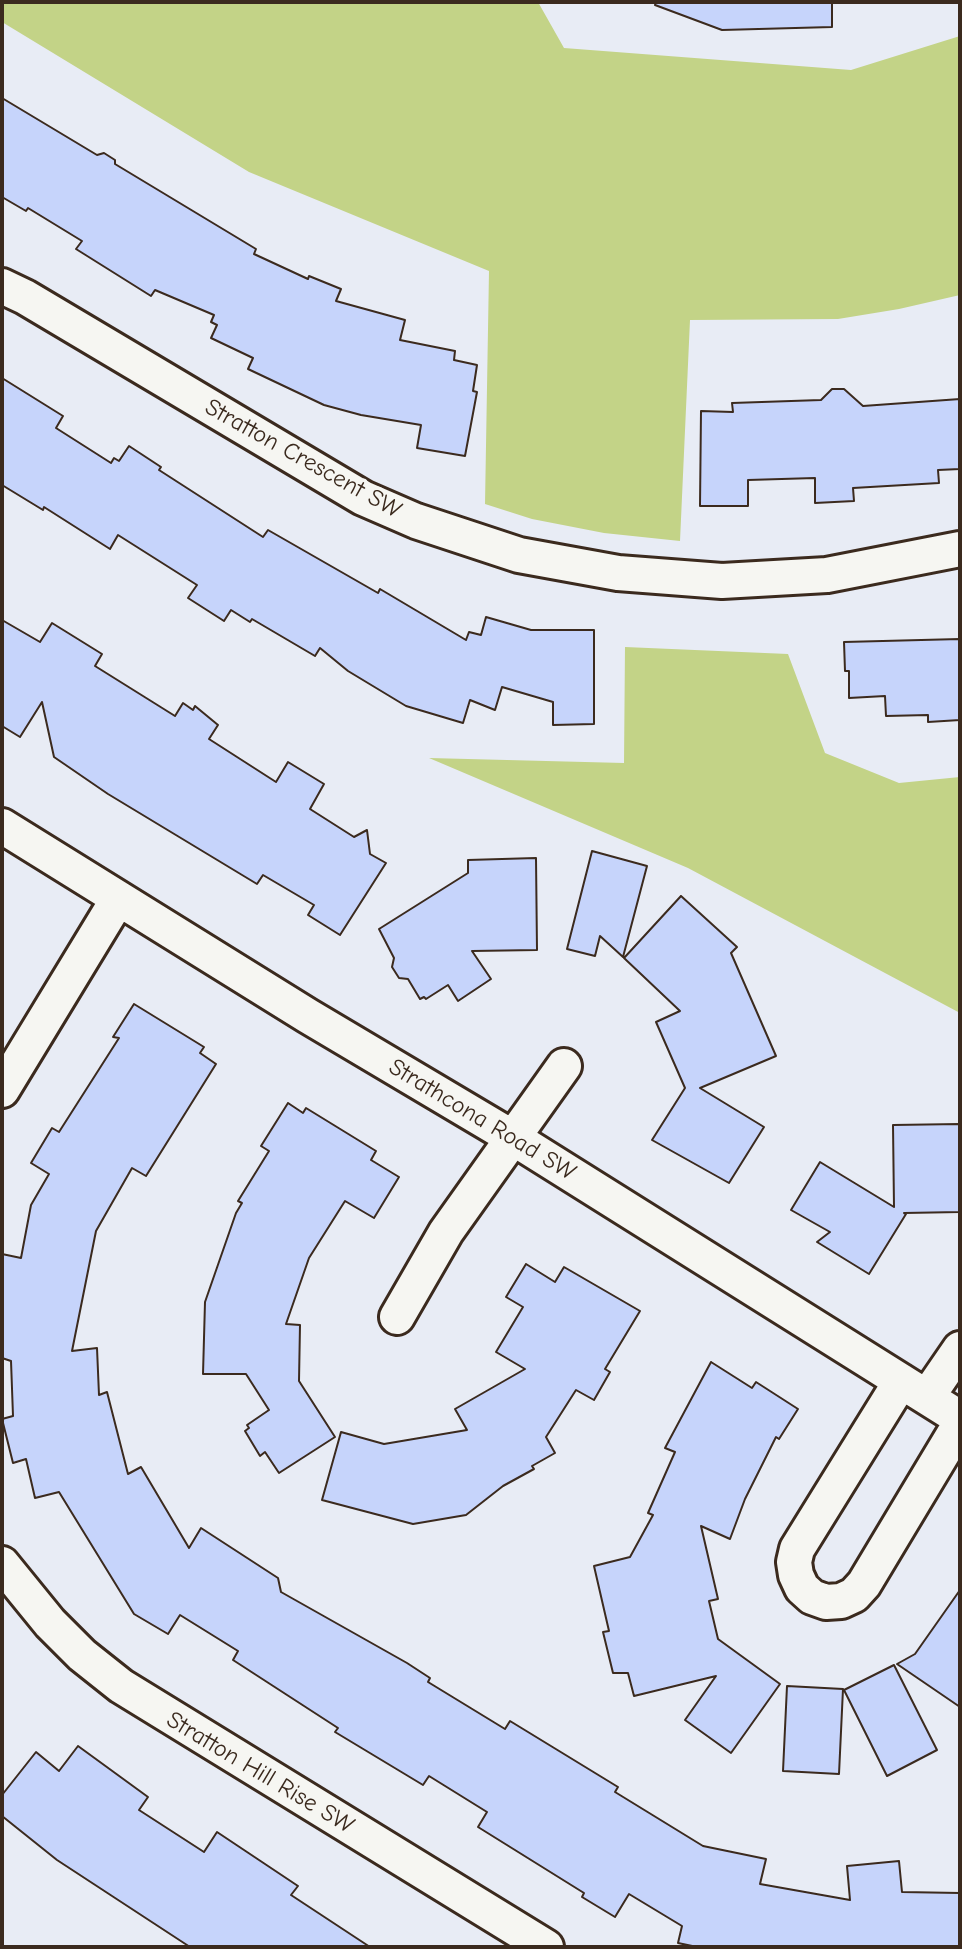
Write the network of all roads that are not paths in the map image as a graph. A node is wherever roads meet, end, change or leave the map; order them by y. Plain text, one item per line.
1 (2, 286) edge
2 (960, 549) edge
3 (2, 826) edge
4 (118, 899) junction
5 (564, 1066) dead end
6 (2, 1090) edge
7 (515, 1139) junction
8 (397, 1317) dead end
9 (960, 1349) edge
10 (914, 1389) junction
11 (960, 1421) edge
12 (2, 1564) edge
13 (546, 1947) edge

1 - 2 street, Stratton Crescent SW
3 - 4 street, Strathcona Road SW
4 - 6 street
4 - 7 street, Strathcona Road SW
5 - 7 street
7 - 8 street
7 - 10 street, Strathcona Road SW
9 - 10 street
10 - 11 street, Strathcona Road SW
10 - 11 street
12 - 13 street, Stratton Hill Rise SW

